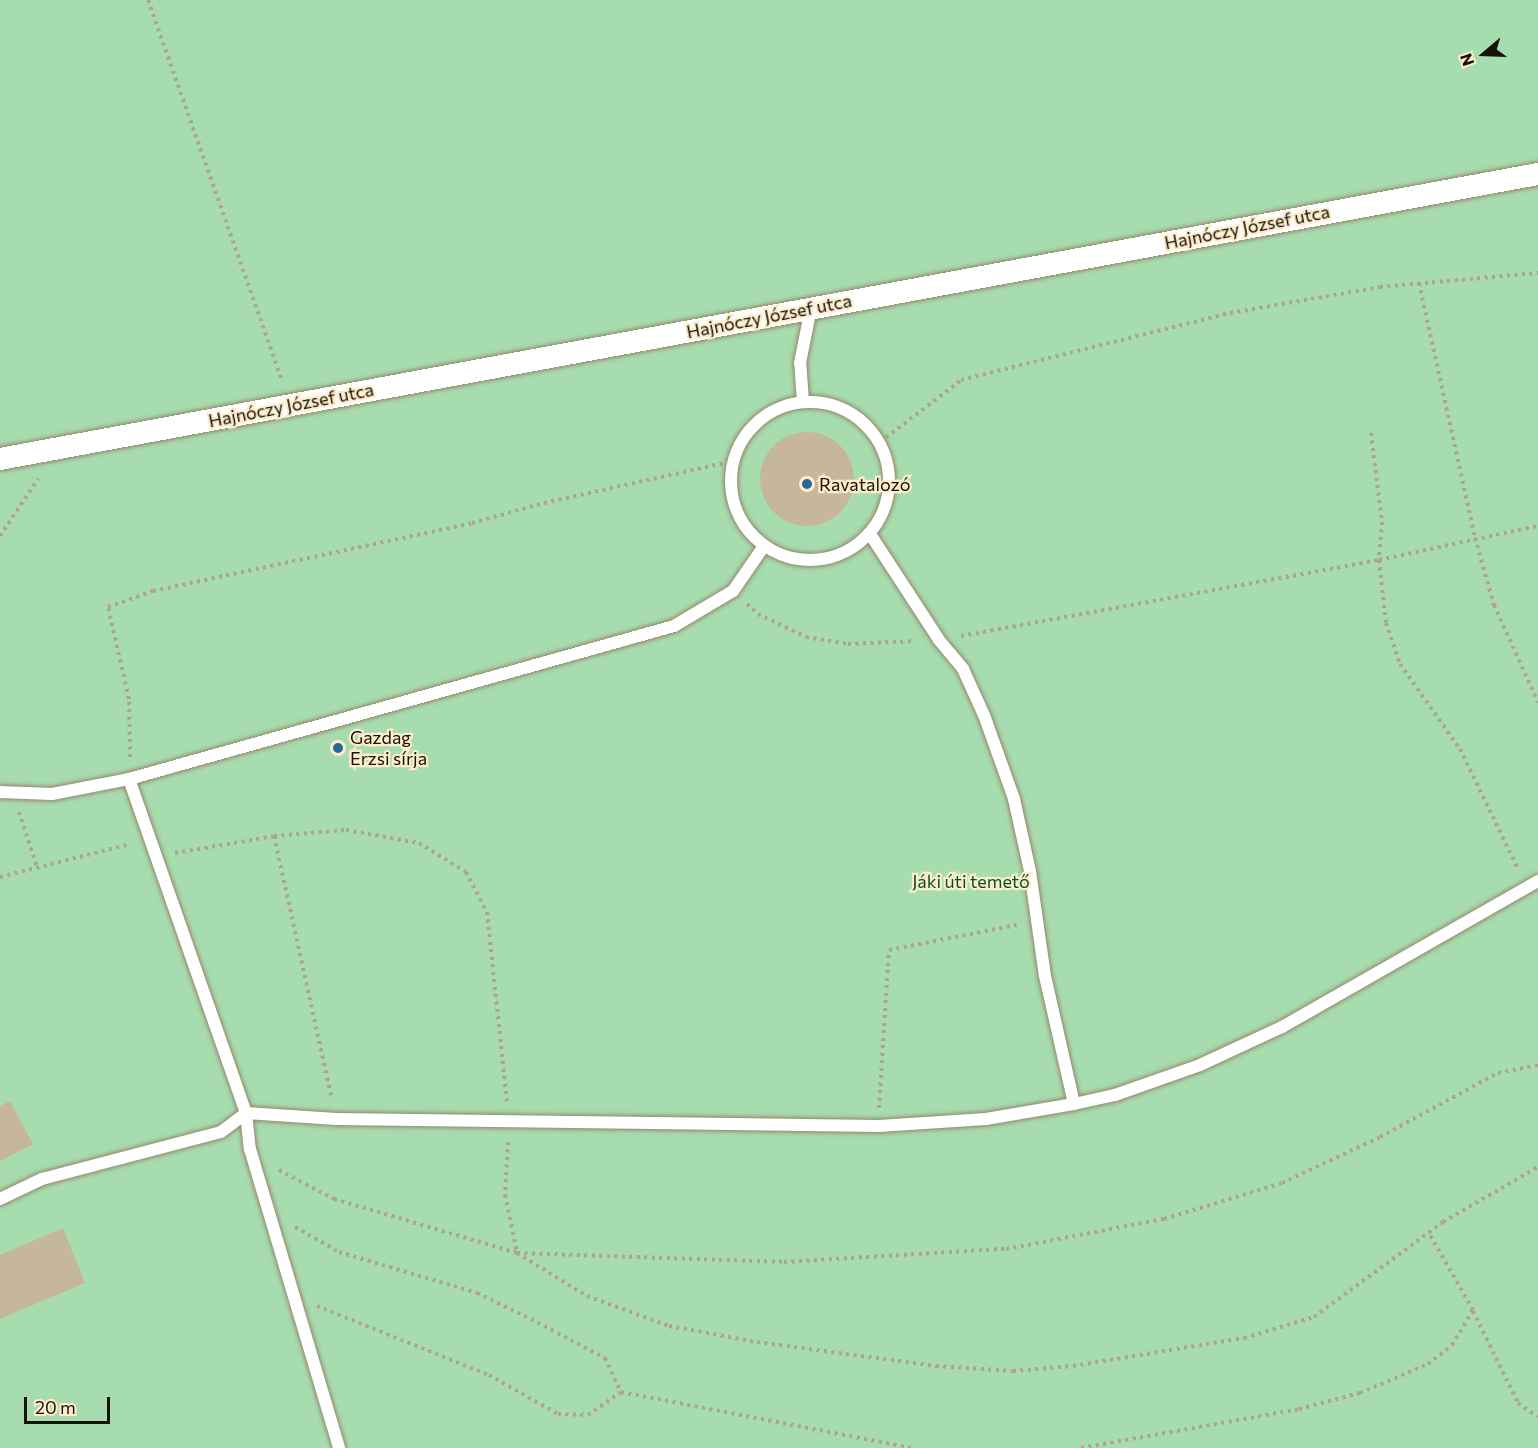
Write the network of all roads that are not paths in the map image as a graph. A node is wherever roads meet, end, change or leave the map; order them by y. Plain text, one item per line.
1 (1538, 174) edge
2 (811, 308) junction
3 (803, 402) junction
4 (0, 459) edge
5 (870, 534) junction
6 (764, 546) junction
7 (129, 779) junction
8 (6, 791) edge
9 (1533, 885) edge
10 (1074, 1104) junction
11 (246, 1113) junction
12 (0, 1199) edge
13 (339, 1448) edge

1 - 2 street, Hajnóczy József utca
2 - 3 lane
2 - 4 street, Hajnóczy József utca
3 - 5 lane
3 - 6 lane
5 - 6 lane
5 - 10 lane
6 - 7 lane
7 - 8 lane
7 - 11 lane
9 - 10 lane
10 - 11 lane
11 - 12 lane
11 - 13 lane

